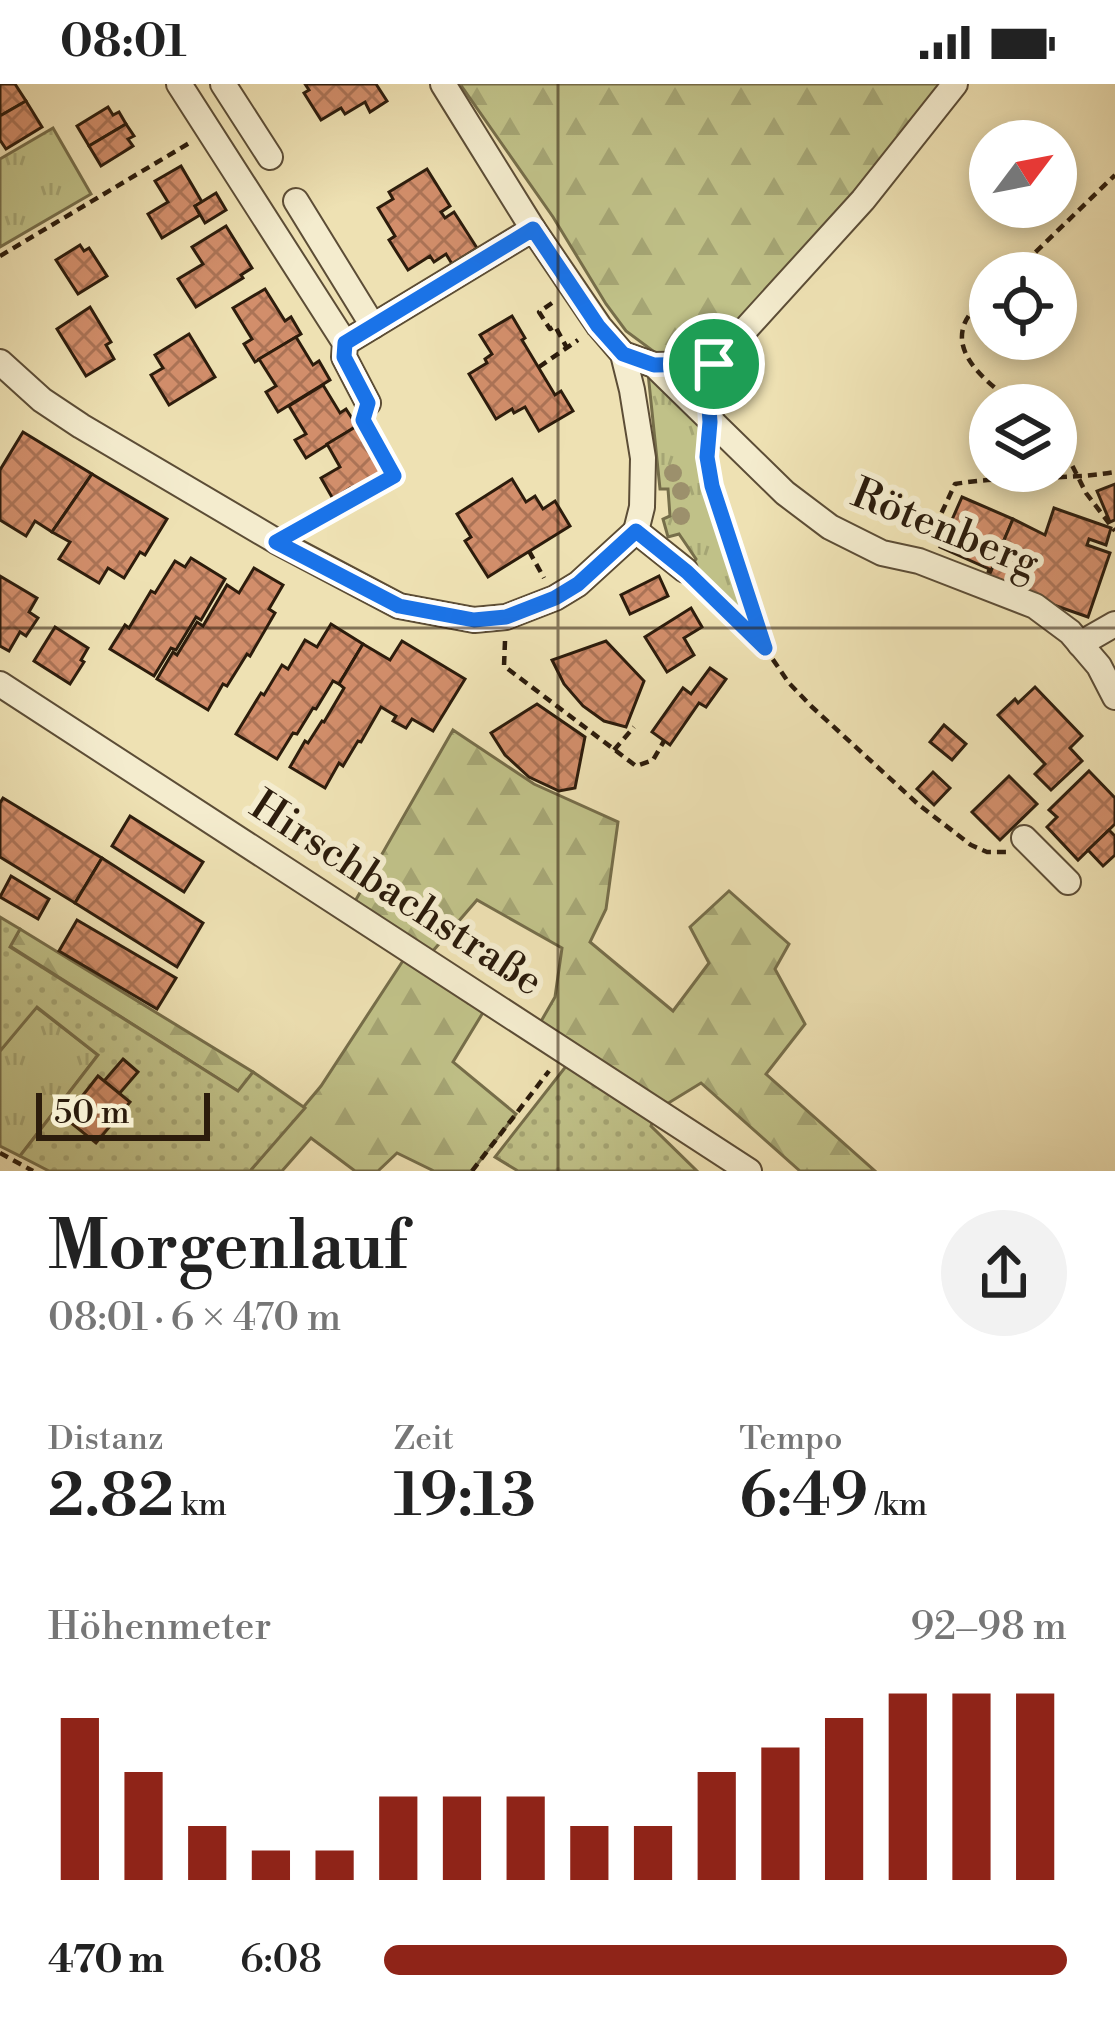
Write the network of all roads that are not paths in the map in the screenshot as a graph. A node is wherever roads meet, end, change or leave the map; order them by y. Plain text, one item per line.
1 (179, 84) edge
2 (224, 84) edge
3 (443, 84) edge
4 (955, 84) edge
5 (270, 157) dead end
6 (296, 201) dead end
7 (533, 229) junction
8 (373, 326) junction
9 (345, 343) junction
10 (623, 354) junction
11 (0, 362) edge
12 (714, 364) junction
13 (654, 365) junction
14 (368, 403) road end
15 (710, 422) junction
16 (636, 531) junction
17 (685, 570) road end
18 (1115, 624) edge
19 (1080, 644) junction
20 (0, 684) edge
21 (1115, 697) edge
22 (1024, 838) road end
23 (1069, 882) dead end
24 (749, 1171) edge

1 - 9 street
2 - 5 street
3 - 7 street
4 - 12 street
6 - 8 street
7 - 8 street
7 - 10 street
8 - 9 street
9 - 14 street
10 - 13 street, Rötenberg
10 - 16 street
11 - 16 street
12 - 13 street
12 - 15 street
13 - 15 street, Rötenberg
15 - 19 street, Rötenberg
16 - 17 street
18 - 19 street
19 - 21 street, Rötenberg
20 - 24 street, Hirschbachstraße
22 - 23 street

